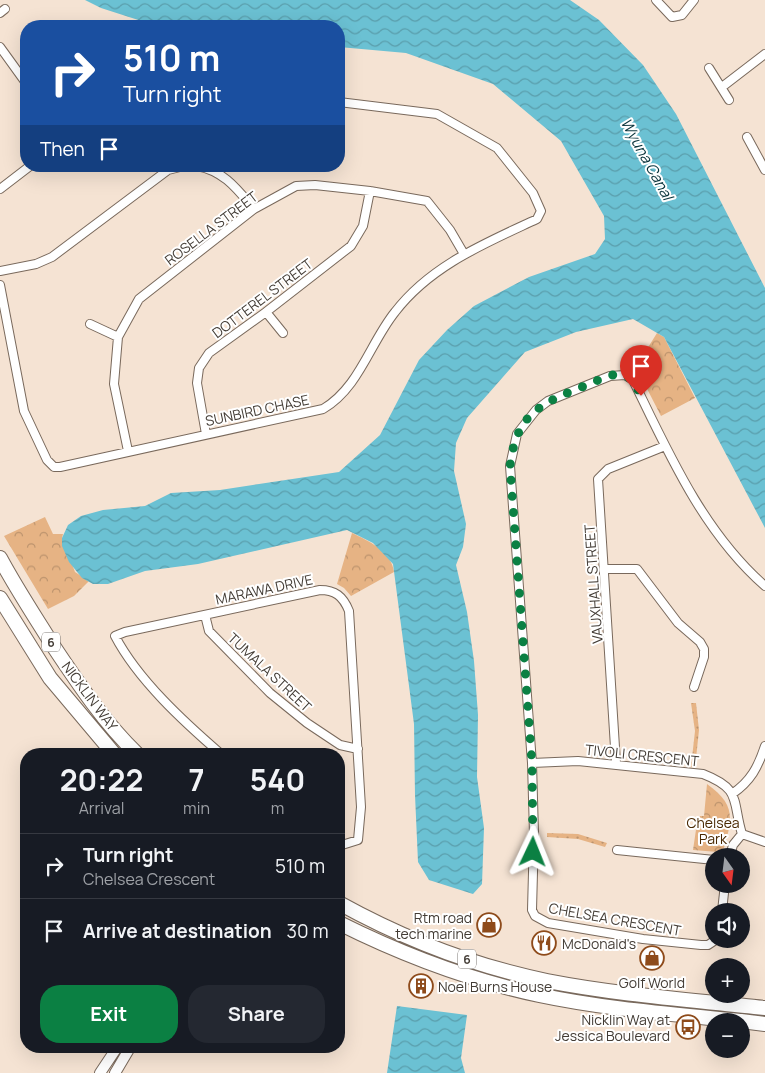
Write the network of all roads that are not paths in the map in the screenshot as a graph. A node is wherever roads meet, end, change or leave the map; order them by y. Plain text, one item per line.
1 (656, 0) edge
2 (694, 0) edge
3 (1, 49) edge
4 (765, 54) edge
5 (709, 68) dead end
6 (20, 75) edge
7 (722, 87) junction
8 (729, 100) dead end
9 (345, 103) edge
10 (747, 137) dead end
11 (762, 154) edge
12 (765, 170) edge
13 (22, 172) edge
14 (165, 172) edge
15 (216, 172) edge
16 (0, 189) edge
17 (370, 191) junction
18 (254, 209) junction
19 (464, 254) junction
20 (0, 271) edge
21 (0, 285) edge
22 (266, 312) junction
23 (90, 324) dead end
24 (283, 333) dead end
25 (118, 337) junction
26 (206, 434) junction
27 (665, 446) junction
28 (128, 451) junction
29 (0, 558) edge
30 (605, 569) junction
31 (765, 586) edge
32 (18, 590) junction
33 (0, 599) edge
34 (205, 615) junction
35 (694, 687) dead end
36 (765, 746) edge
37 (109, 748) edge
38 (132, 748) edge
39 (215, 748) edge
40 (358, 749) junction
41 (532, 763) junction
42 (616, 763) junction
43 (732, 794) junction
44 (742, 834) junction
45 (765, 842) edge
46 (345, 844) edge
47 (732, 848) edge
48 (616, 850) dead end
49 (705, 859) edge
50 (345, 906) edge
51 (345, 926) edge
52 (705, 945) edge
53 (765, 1008) edge
54 (705, 1017) edge
55 (750, 1022) edge
56 (765, 1024) edge
57 (113, 1053) edge
58 (127, 1053) edge
59 (100, 1073) edge
60 (115, 1073) edge

1 - 2 street
3 - 6 street
4 - 7 street
5 - 7 street
7 - 8 street
9 - 19 street, SUNBIRD CHASE
10 - 11 street
11 - 12 street
13 - 16 street
14 - 20 street
15 - 18 street
17 - 18 street, ROSELLA STREET
17 - 19 street, ROSELLA STREET
17 - 22 street, DOTTEREL STREET
18 - 25 street, ROSELLA STREET
19 - 26 street, SUNBIRD CHASE
21 - 28 street, SUNBIRD CHASE
22 - 24 street
22 - 26 street, DOTTEREL STREET
23 - 25 street
25 - 28 street, ROSELLA STREET
26 - 28 street, SUNBIRD CHASE
27 - 30 street, VAUXHALL STREET
27 - 31 street, CHELSEA CRESCENT
27 - 41 street, CHELSEA CRESCENT
29 - 32 highway, NICKLIN WAY / 6
30 - 35 street
30 - 42 street, VAUXHALL STREET
32 - 33 street
32 - 38 highway, NICKLIN WAY / 6
33 - 37 highway, NICKLIN WAY / 6
34 - 39 street, MARAWA DRIVE
34 - 40 street, TUMALA STREET
34 - 40 street, MARAWA DRIVE
36 - 43 street
40 - 46 street, MARAWA DRIVE
41 - 42 street, TIVOLI CRESCENT
41 - 52 street, CHELSEA CRESCENT
42 - 43 street, TIVOLI CRESCENT
43 - 44 street
44 - 45 street
44 - 47 street
48 - 49 street
50 - 53 highway, 6
51 - 54 highway, 6
55 - 56 highway, 6
57 - 59 main road
58 - 60 main road

